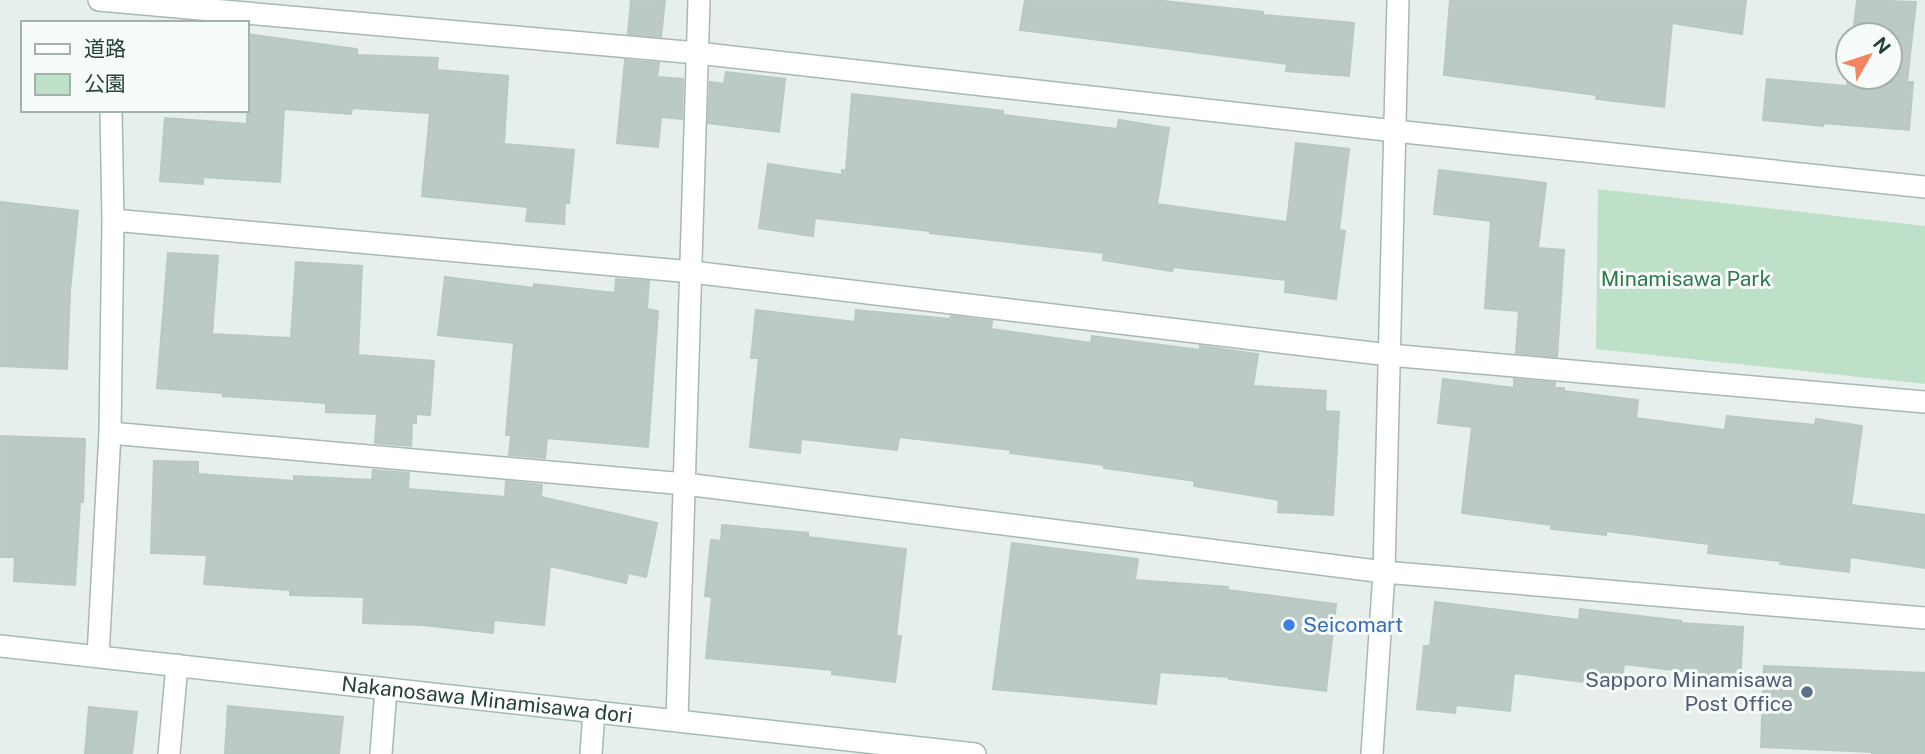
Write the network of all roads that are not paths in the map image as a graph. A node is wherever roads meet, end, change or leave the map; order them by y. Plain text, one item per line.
1 (106, 0) edge
2 (699, 0) edge
3 (1398, 0) edge
4 (109, 21) edge
5 (697, 53) junction
6 (111, 112) edge
7 (1395, 131) junction
8 (1925, 187) edge
9 (113, 220) junction
10 (692, 272) junction
11 (1390, 355) junction
12 (1925, 402) edge
13 (110, 433) junction
14 (685, 484) junction
15 (1384, 572) junction
16 (1925, 618) edge
17 (0, 646) edge
18 (98, 656) junction
19 (177, 665) junction
20 (386, 689) junction
21 (594, 711) junction
22 (677, 720) junction
23 (862, 748) edge
24 (169, 754) edge
25 (381, 754) edge
26 (592, 754) edge
27 (975, 754) edge
28 (1372, 754) edge

1 - 4 street
1 - 5 street
2 - 5 street
3 - 7 street
5 - 7 street
5 - 10 street
6 - 9 street
7 - 8 street
7 - 11 street
9 - 10 street
9 - 13 street
10 - 11 street
10 - 14 street
11 - 12 street
11 - 15 street
13 - 14 street
13 - 18 street
14 - 15 street
14 - 22 street
15 - 16 street
15 - 28 street
17 - 18 street, Nakanosawa Minamisawa dori
18 - 19 street, Nakanosawa Minamisawa dori
19 - 20 street, Nakanosawa Minamisawa dori
19 - 24 street
20 - 21 street, Nakanosawa Minamisawa dori
20 - 25 street
21 - 22 street, Nakanosawa Minamisawa dori
21 - 26 street
22 - 23 street, Nakanosawa Minamisawa dori
23 - 27 street, Nakanosawa Minamisawa dori

